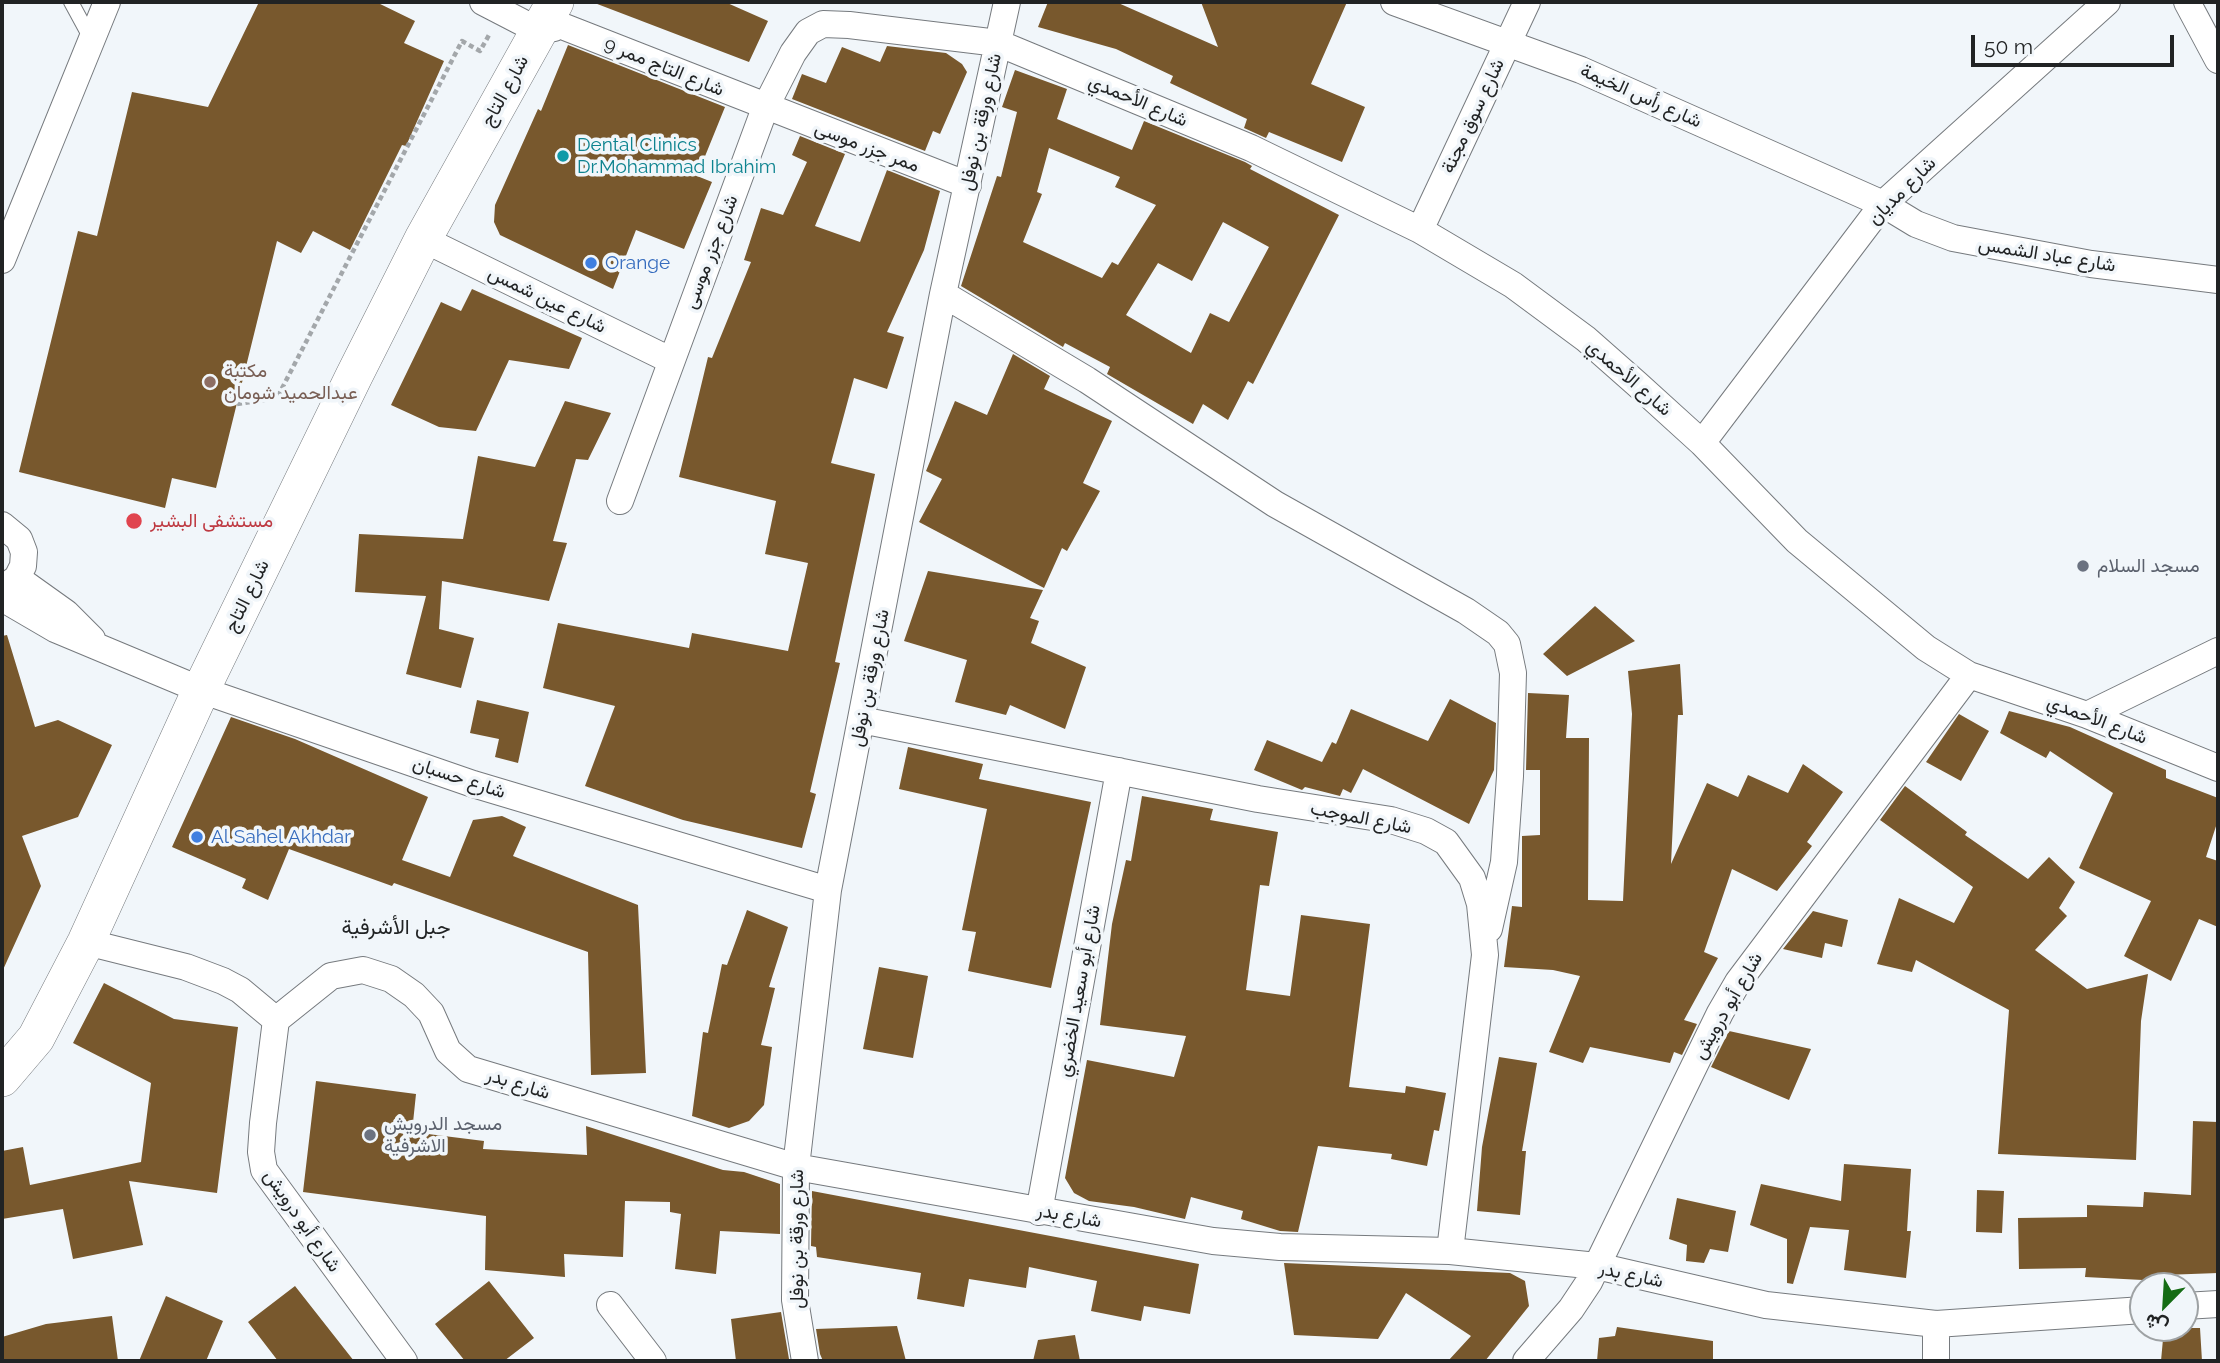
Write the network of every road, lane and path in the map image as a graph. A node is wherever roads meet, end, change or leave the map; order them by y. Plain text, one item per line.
1 (71, 2) edge
2 (107, 2) edge
3 (1007, 2) edge
4 (1394, 2) edge
5 (1527, 2) edge
6 (2107, 2) edge
7 (2187, 2) edge
8 (492, 6) edge
9 (548, 14) edge
10 (90, 37) junction
11 (1508, 42) junction
12 (998, 43) junction
13 (2218, 60) edge
14 (765, 108) junction
15 (968, 185) junction
16 (1883, 204) junction
17 (1420, 230) junction
18 (423, 239) junction
19 (2, 260) edge
20 (2218, 280) edge
21 (943, 294) junction
22 (670, 360) junction
23 (237, 404) dead end
24 (1702, 443) junction
25 (620, 501) dead end
26 (2, 525) edge
27 (7, 588) edge
28 (2218, 651) edge
29 (1969, 675) junction
30 (201, 690) junction
31 (2087, 715) junction
32 (861, 720) junction
33 (2218, 768) edge
34 (1119, 771) junction
35 (828, 890) junction
36 (86, 942) junction
37 (1485, 955) junction
38 (276, 1020) junction
39 (2, 1078) edge
40 (796, 1167) junction
41 (1039, 1212) junction
42 (1450, 1251) junction
43 (1597, 1266) junction
44 (2218, 1304) edge
45 (610, 1305) dead end
46 (2199, 1305) edge
47 (2129, 1311) edge
48 (1936, 1324) junction
49 (404, 1361) edge
50 (653, 1361) edge
51 (805, 1361) edge
52 (1526, 1361) edge
53 (1936, 1361) edge

1 - 10 lane
2 - 10 street
3 - 12 street, شارع ورقة بن نوفل
4 - 11 street, شارع رأس الخيمة
5 - 11 street, شارع سوق مجنة
6 - 16 street, شارع مديان
7 - 13 street
8 - 9 street, شارع التاج ممر 9
8 - 23 path
9 - 14 street, شارع التاج ممر 9
9 - 18 street, شارع التاج
10 - 19 street
11 - 16 street, شارع رأس الخيمة
11 - 17 street, شارع سوق مجنة
12 - 14 street, شارع جزر موسى
12 - 15 street, شارع ورقة بن نوفل
12 - 17 street, شارع الأحمدي
14 - 15 street, ممر جزر موسى
14 - 22 street, شارع جزر موسى
15 - 21 street, شارع ورقة بن نوفل
16 - 20 street, شارع عباد الشمس
16 - 24 street, شارع مديان
17 - 24 street, شارع الأحمدي
18 - 22 street, شارع عين شمس
18 - 30 street, شارع التاج
21 - 32 street, شارع ورقة بن نوفل
21 - 37 street
22 - 25 street, شارع جزر موسى
24 - 29 street, شارع الأحمدي
26 - 27 street
27 - 30 street, شارع حسبان
28 - 31 street
29 - 31 street, شارع الأحمدي
29 - 43 street, شارع أبو درويش
30 - 35 street, شارع حسبان
30 - 36 street, شارع التاج
31 - 33 street, شارع الأحمدي
32 - 34 street, شارع الموجب
32 - 35 street, شارع ورقة بن نوفل
34 - 37 street, شارع الموجب
34 - 41 street, شارع أبو سعيد الخضري
35 - 40 street, شارع ورقة بن نوفل
36 - 38 street
36 - 39 street, شارع التاج
37 - 42 street, شارع الموجب
38 - 40 street, شارع بدر
38 - 49 street, شارع أبو درويش
40 - 41 street, شارع بدر
40 - 51 street, شارع ورقة بن نوفل
41 - 42 street, شارع بدر
42 - 43 street, شارع بدر
43 - 48 street, شارع بدر
43 - 52 street, شارع أبو درويش
44 - 46 street
45 - 50 street
47 - 48 street, شارع بدر
48 - 53 street

